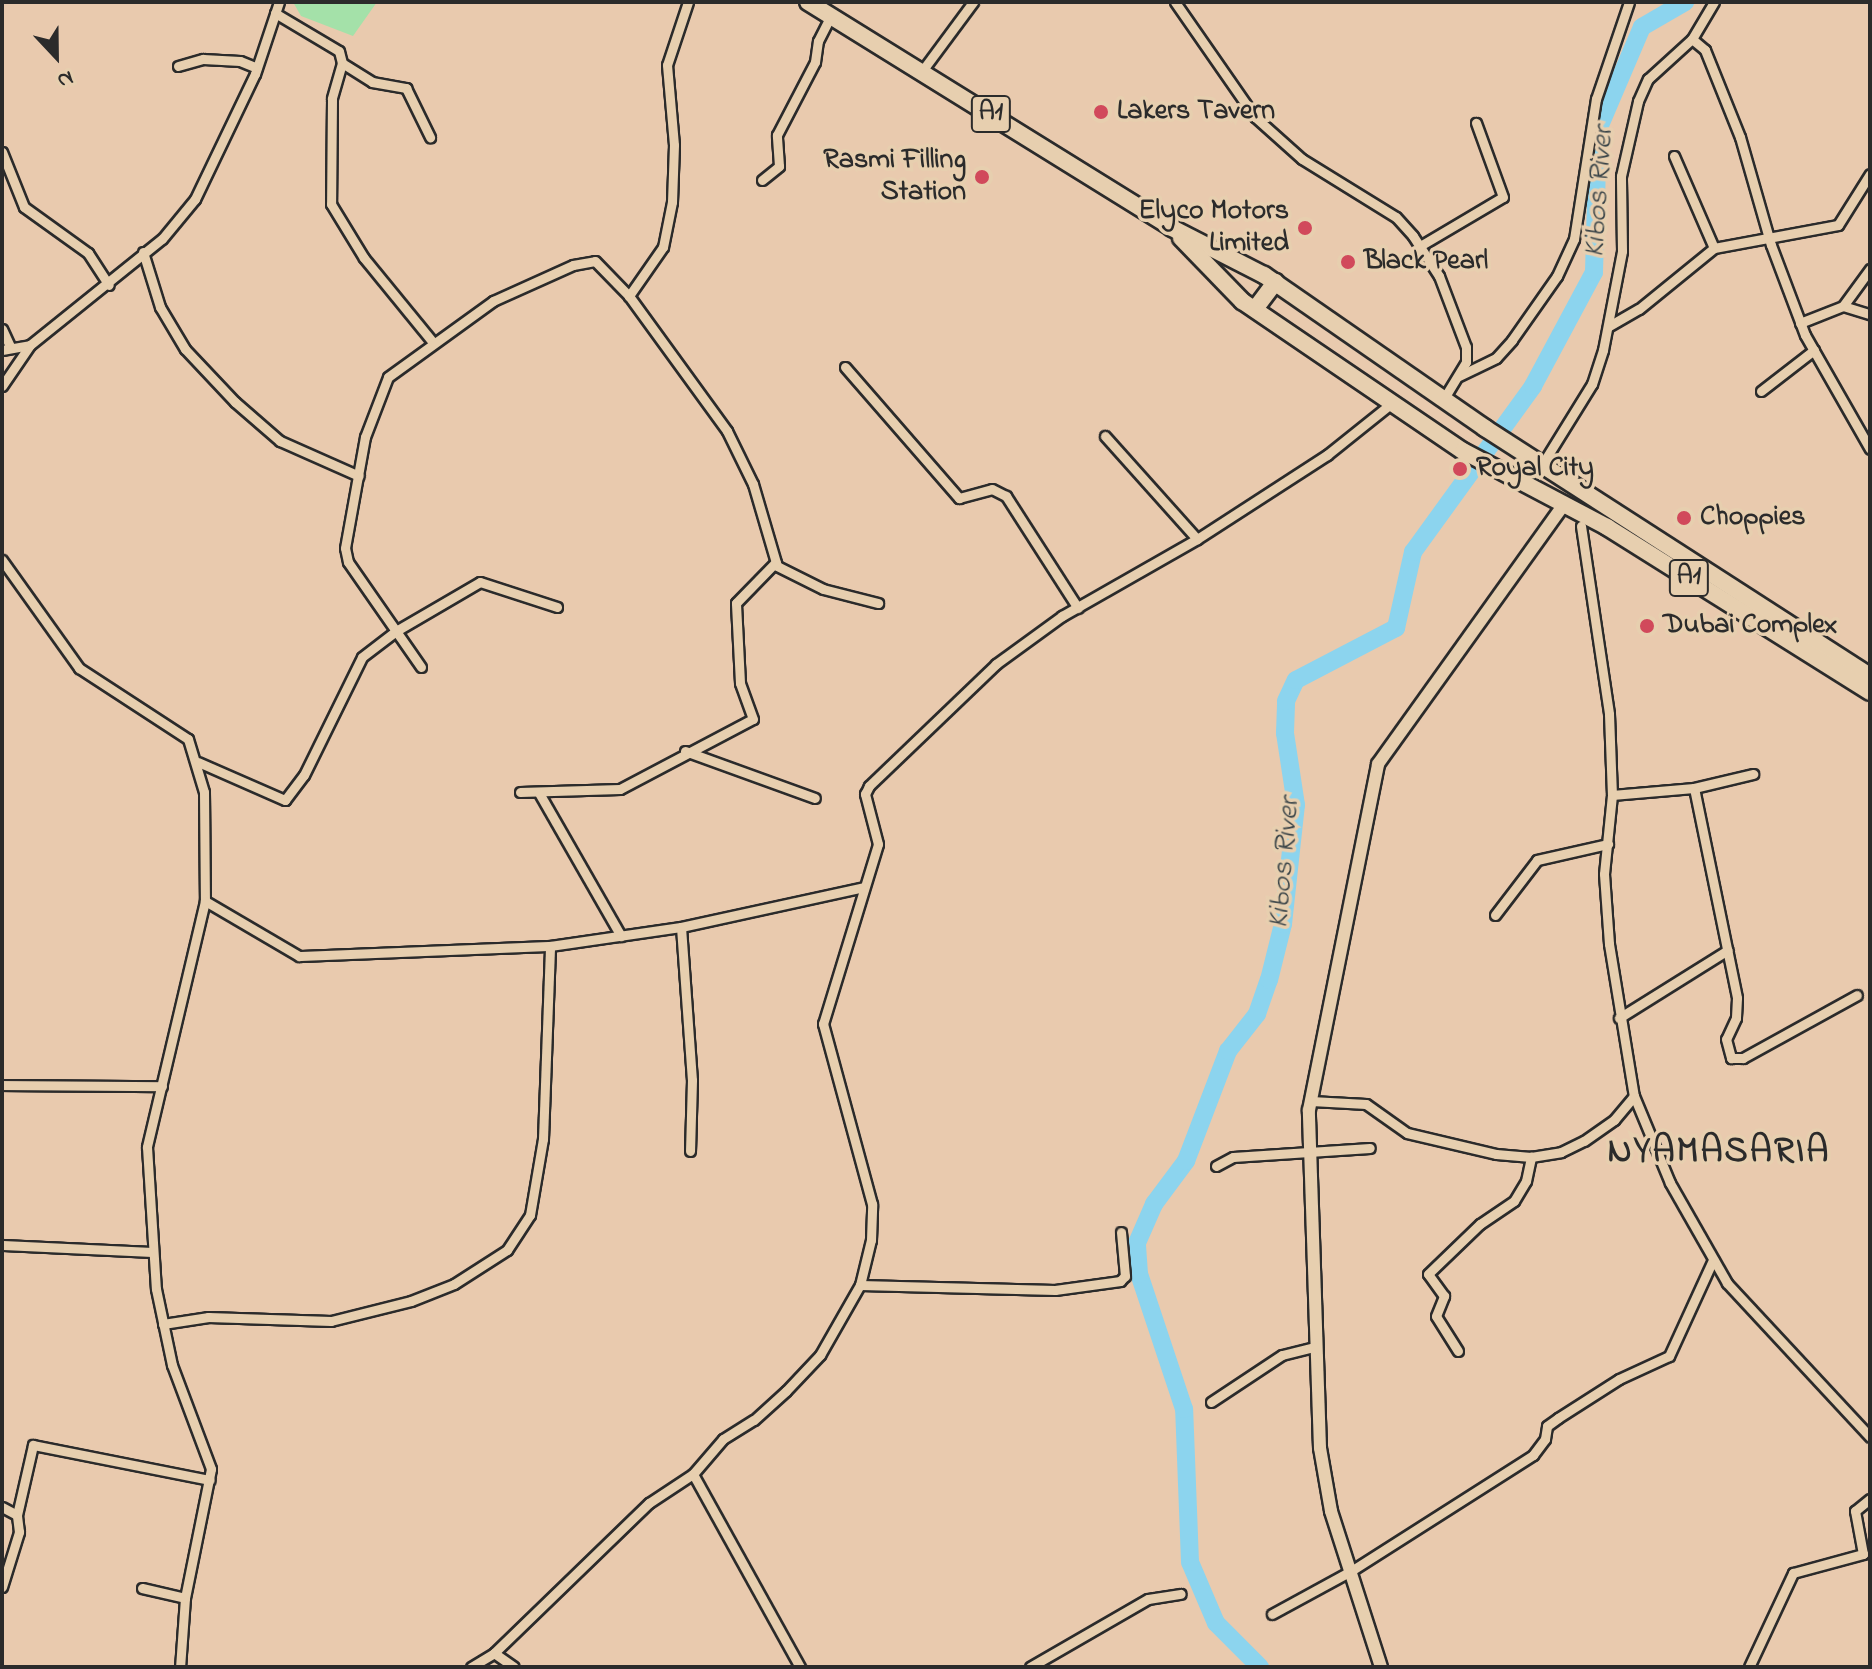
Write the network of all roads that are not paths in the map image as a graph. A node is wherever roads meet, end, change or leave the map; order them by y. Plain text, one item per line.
1 (688, 2) edge
2 (808, 2) edge
3 (973, 2) edge
4 (1175, 2) edge
5 (1629, 2) edge
6 (1714, 2) edge
7 (277, 7) edge
8 (831, 16) junction
9 (1692, 39) junction
10 (342, 63) junction
11 (178, 66) dead end
12 (257, 68) junction
13 (922, 71) junction
14 (1476, 123) dead end
15 (430, 137) dead end
16 (2, 152) edge
17 (1674, 156) dead end
18 (1870, 174) edge
19 (762, 180) dead end
20 (1172, 228) junction
21 (1769, 239) junction
22 (1420, 246) junction
23 (1714, 248) junction
24 (143, 252) junction
25 (1870, 269) edge
26 (1275, 282) junction
27 (109, 285) junction
28 (629, 296) junction
29 (1843, 306) junction
30 (1255, 309) junction
31 (1870, 314) edge
32 (1800, 323) junction
33 (1609, 326) junction
34 (2, 329) edge
35 (432, 341) junction
36 (30, 345) junction
37 (6, 349) edge
38 (1814, 350) junction
39 (845, 367) dead end
40 (1459, 376) junction
41 (2, 386) edge
42 (1761, 391) dead end
43 (1443, 400) junction
44 (1392, 403) junction
45 (1105, 436) dead end
46 (1870, 449) edge
47 (1543, 463) junction
48 (359, 476) junction
49 (1562, 507) junction
50 (1581, 526) dead end
51 (1197, 539) junction
52 (2, 560) edge
53 (776, 562) junction
54 (878, 603) dead end
55 (557, 607) dead end
56 (1078, 608) junction
57 (396, 631) junction
58 (421, 667) dead end
59 (1870, 676) edge
60 (1870, 692) edge
61 (685, 751) junction
62 (198, 762) junction
63 (1753, 774) dead end
64 (1694, 788) junction
65 (520, 792) dead end
66 (539, 793) junction
67 (1612, 795) junction
68 (815, 798) dead end
69 (1608, 844) junction
70 (864, 887) junction
71 (205, 901) junction
72 (1495, 915) dead end
73 (681, 927) junction
74 (621, 936) junction
75 (550, 946) junction
76 (1728, 950) junction
77 (1857, 995) dead end
78 (1619, 1018) junction
79 (2, 1085) edge
80 (162, 1086) junction
81 (1634, 1096) junction
82 (1311, 1101) junction
83 (1370, 1148) dead end
84 (690, 1151) dead end
85 (1308, 1154) junction
86 (1531, 1157) junction
87 (1216, 1166) dead end
88 (1121, 1232) dead end
89 (2, 1245) edge
90 (153, 1252) junction
91 (1713, 1260) junction
92 (860, 1285) junction
93 (163, 1324) junction
94 (1313, 1347) junction
95 (1458, 1351) dead end
96 (1211, 1402) dead end
97 (1870, 1437) edge
98 (693, 1474) junction
99 (210, 1480) junction
100 (1870, 1499) edge
101 (2, 1507) edge
102 (17, 1515) junction
103 (1867, 1547) edge
104 (1351, 1571) junction
105 (2, 1587) edge
106 (142, 1588) dead end
107 (1181, 1594) dead end
108 (185, 1598) junction
109 (1272, 1614) dead end
110 (494, 1653) junction
111 (180, 1667) edge
112 (471, 1667) edge
113 (514, 1667) edge
114 (800, 1667) edge
115 (1030, 1667) edge
116 (1381, 1667) edge
117 (1749, 1667) edge

1 - 28 street
2 - 8 highway, A1
3 - 13 street
4 - 22 street
5 - 40 street
6 - 9 street
7 - 10 street
7 - 12 street
8 - 13 highway, A1
8 - 19 street
9 - 21 street
9 - 33 street
10 - 15 street
10 - 35 street
11 - 12 street
12 - 24 street
13 - 20 highway, A1
14 - 22 street
16 - 27 street
17 - 23 street
18 - 21 street
20 - 26 highway, A1
20 - 30 highway, A1
21 - 23 street
21 - 32 street
22 - 40 street
23 - 33 street
24 - 27 street
24 - 48 street
25 - 29 street
26 - 30 highway
26 - 43 highway, A1
27 - 36 street
28 - 35 street
28 - 53 street
29 - 31 street
29 - 32 street
30 - 44 highway, A1
32 - 38 street
33 - 47 street
34 - 37 street
35 - 48 street
36 - 37 street
36 - 41 street
38 - 42 street
38 - 46 street
39 - 56 street
40 - 43 street
43 - 47 highway, A1
44 - 49 highway, A1
44 - 51 street
45 - 51 street
47 - 59 highway, A1
48 - 57 street
49 - 60 highway, A1
49 - 82 main road
50 - 67 street
51 - 56 street
52 - 62 street
53 - 54 street
53 - 61 street
55 - 57 street
56 - 70 street
57 - 58 street
57 - 62 street
61 - 66 street
61 - 68 street
62 - 71 street
63 - 64 street
64 - 67 street
64 - 76 street
65 - 66 street
66 - 74 street
67 - 69 street
69 - 72 street
69 - 78 street
70 - 73 street
70 - 92 street
71 - 75 street
71 - 80 street
73 - 74 street
73 - 84 street
74 - 75 street
75 - 93 street
76 - 77 street
76 - 78 street
78 - 81 street
79 - 80 street
80 - 90 street
81 - 86 street
81 - 91 street
82 - 85 main road
82 - 86 street
83 - 85 street
85 - 87 street
85 - 94 main road
86 - 95 street
88 - 92 street
89 - 90 street
90 - 93 street
91 - 97 street
91 - 104 street
92 - 98 street
93 - 99 street
94 - 96 street
94 - 104 main road
98 - 110 street
98 - 114 street
99 - 102 street
99 - 108 street
100 - 103 street
101 - 102 street
102 - 105 street
103 - 117 street
104 - 109 street
104 - 116 main road
106 - 108 street
107 - 115 street
108 - 111 street
110 - 112 street
110 - 113 street

